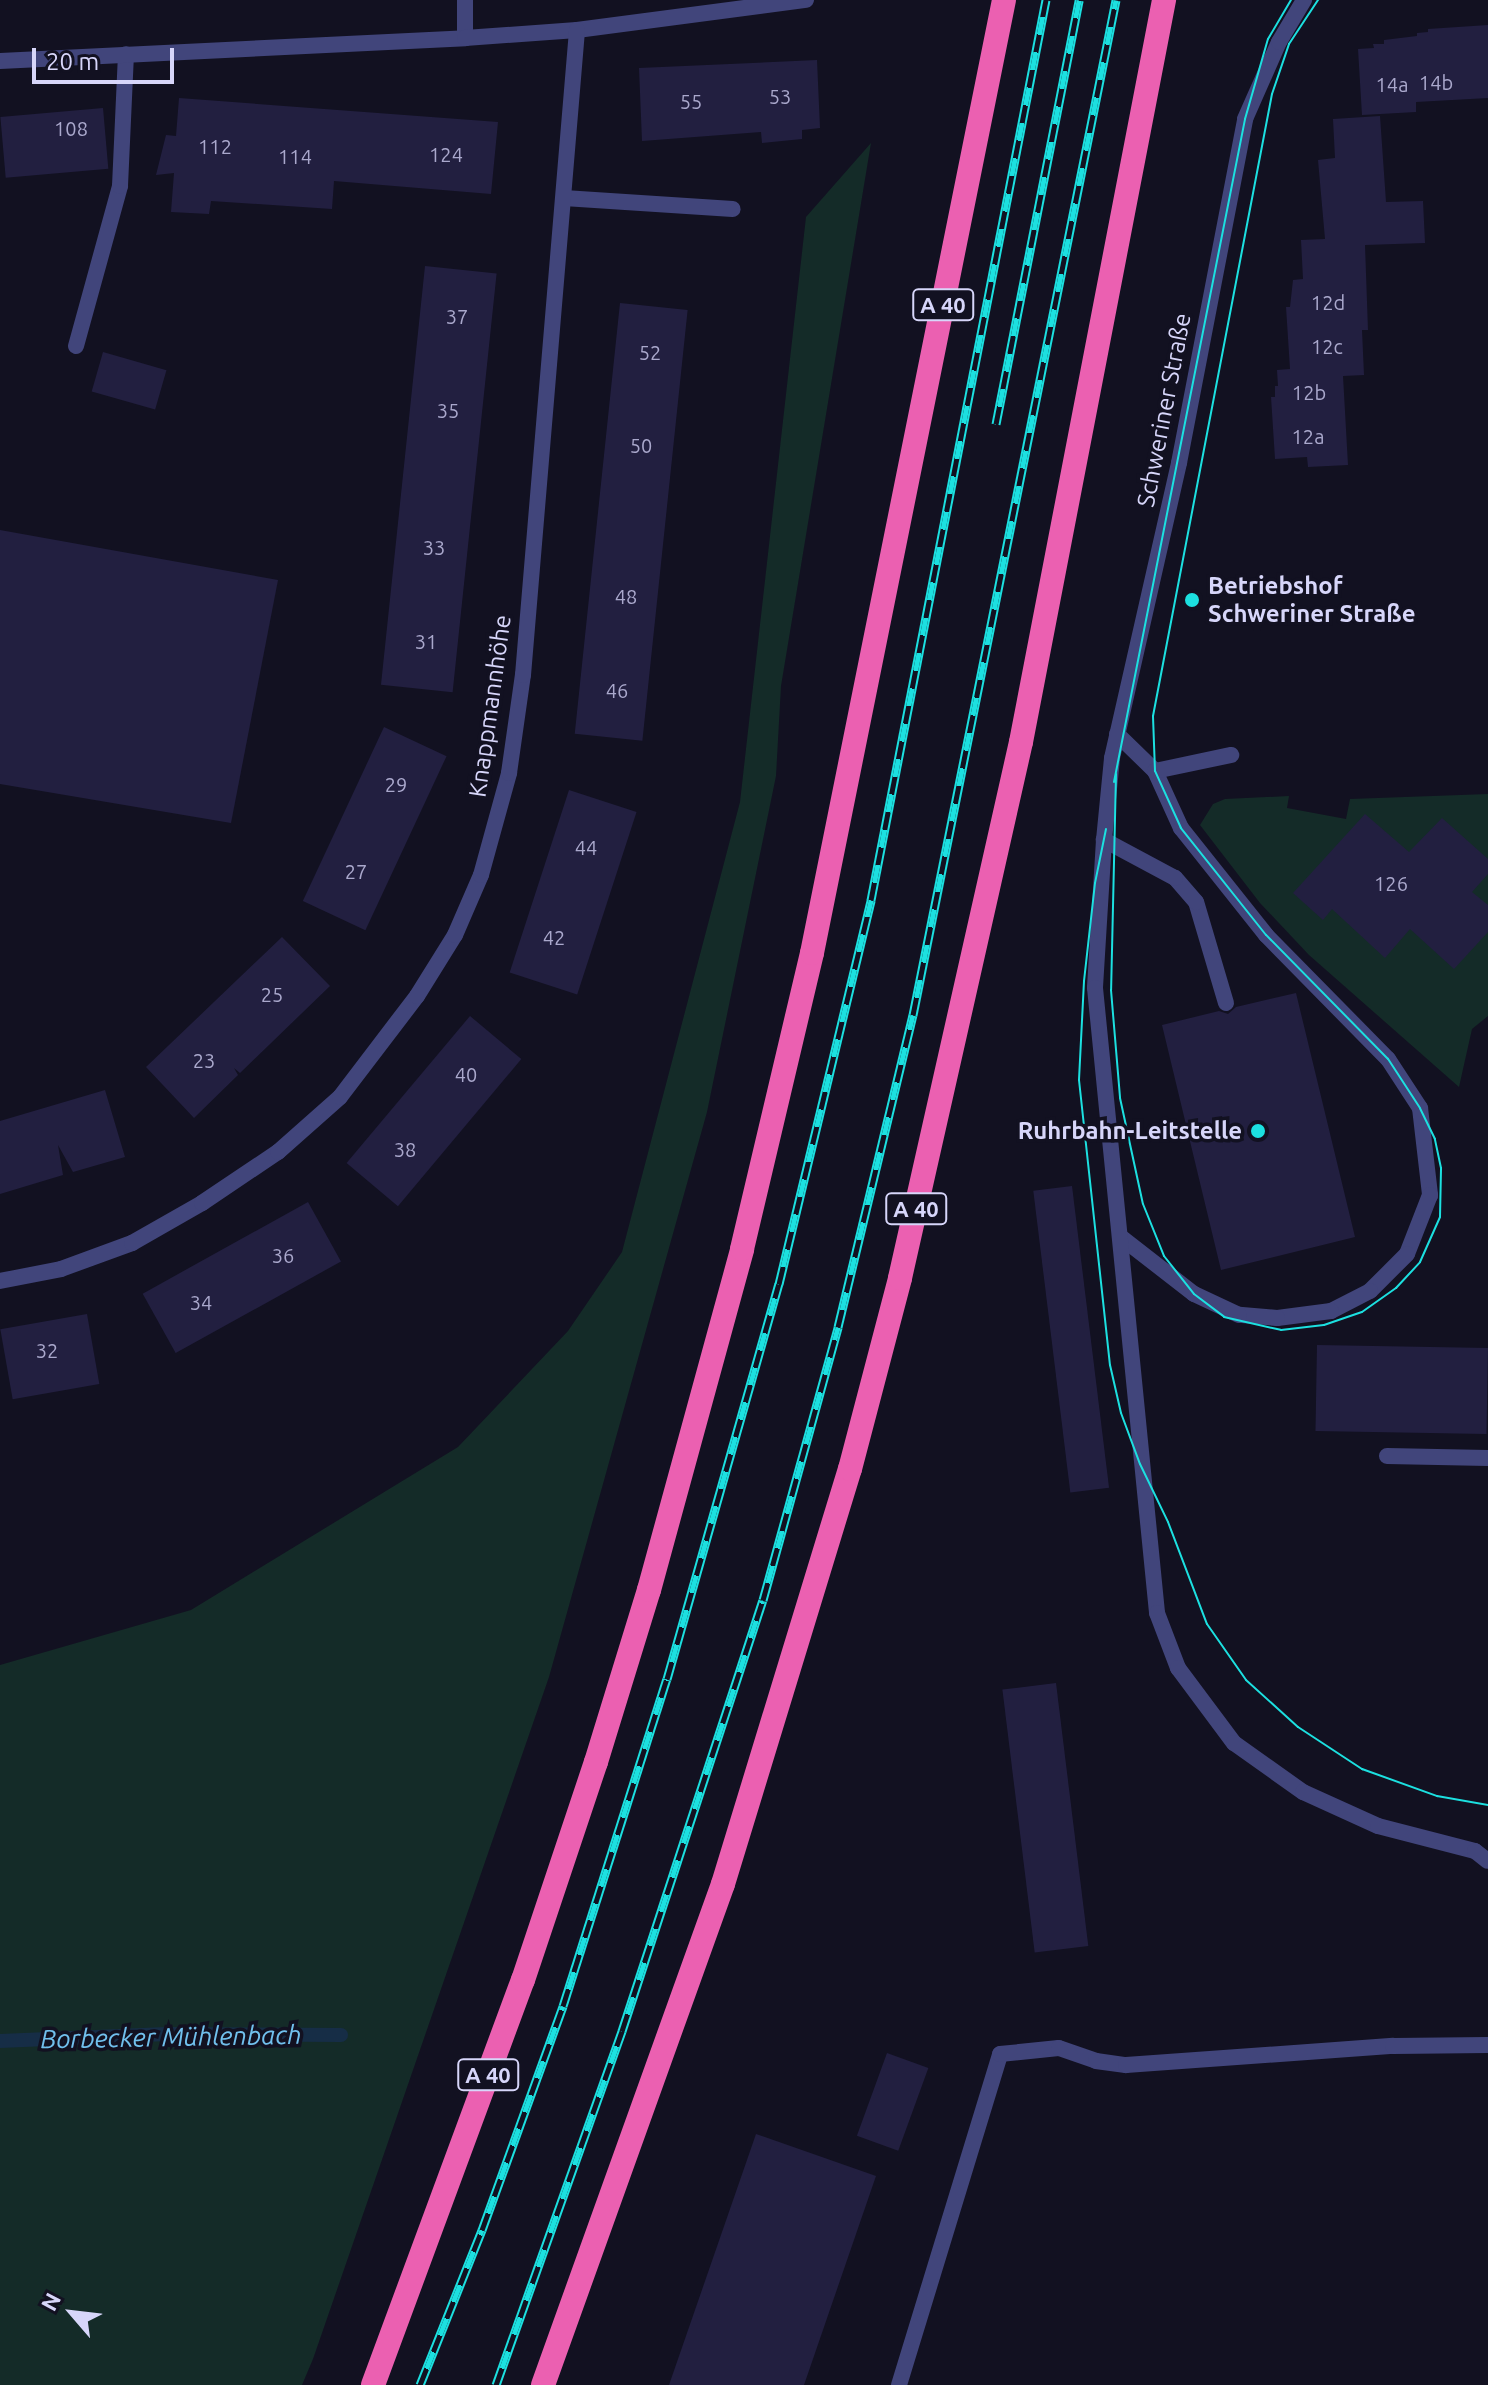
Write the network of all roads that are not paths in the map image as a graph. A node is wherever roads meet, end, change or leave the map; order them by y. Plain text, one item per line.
1 (465, 0) edge
2 (806, 0) edge
3 (1004, 0) edge
4 (1164, 0) edge
5 (1304, 0) edge
6 (577, 30) junction
7 (465, 38) junction
8 (126, 54) junction
9 (0, 61) edge
10 (564, 198) junction
11 (733, 209) dead end
12 (76, 346) dead end
13 (1117, 734) junction
14 (1231, 755) dead end
15 (1155, 771) junction
16 (1104, 840) junction
17 (1226, 1003) dead end
18 (1122, 1238) junction
19 (0, 1281) edge
20 (1387, 1456) dead end
21 (1488, 1458) edge
22 (1488, 1861) edge
23 (1488, 2045) edge
24 (373, 2385) edge
25 (543, 2385) edge
26 (899, 2385) edge

1 - 7 street
2 - 6 street
3 - 24 highway, A 40
4 - 25 highway, A 40
5 - 13 street, Schweriner Straße
6 - 7 street
6 - 10 street, Knappmannhöhe
7 - 8 street
8 - 9 street
8 - 12 street
10 - 11 street
10 - 19 street, Knappmannhöhe
13 - 15 street
13 - 16 street, Schweriner Straße
14 - 15 street
15 - 18 street
16 - 17 street
16 - 18 street, Schweriner Straße
18 - 22 street, Schweriner Straße
20 - 21 street
23 - 26 street

